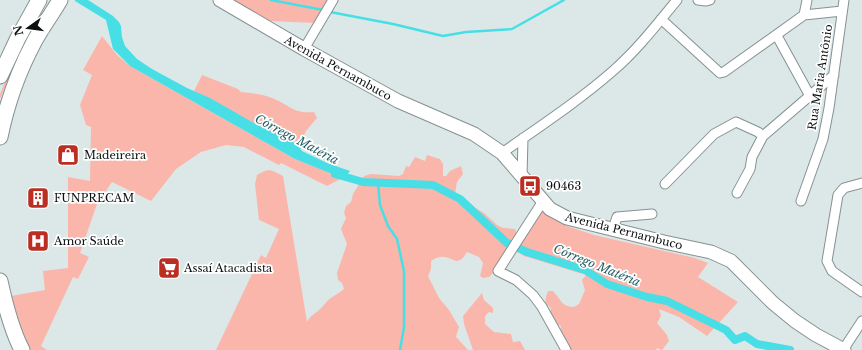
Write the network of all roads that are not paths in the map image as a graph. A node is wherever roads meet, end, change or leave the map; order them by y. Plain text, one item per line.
1 (40, 0) edge
2 (60, 0) edge
3 (220, 0) edge
4 (333, 0) edge
5 (677, 0) edge
6 (698, 0) edge
7 (710, 0) edge
8 (807, 0) edge
9 (844, 0) edge
10 (842, 11) junction
11 (804, 15) junction
12 (661, 19) junction
13 (777, 36) junction
14 (304, 49) junction
15 (834, 75) junction
16 (0, 76) edge
17 (810, 96) junction
18 (764, 136) junction
19 (0, 137) edge
20 (523, 138) junction
21 (502, 153) junction
22 (522, 177) junction
23 (862, 182) edge
24 (665, 184) dead end
25 (737, 193) dead end
26 (543, 201) junction
27 (800, 201) dead end
28 (652, 214) dead end
29 (613, 229) junction
30 (0, 281) edge
31 (862, 292) edge
32 (0, 310) edge
33 (862, 321) edge
34 (15, 350) edge
35 (22, 350) edge
36 (566, 350) edge
37 (843, 350) edge

1 - 16 main road
2 - 19 main road
3 - 14 street, Avenida Pernambuco
4 - 14 street
5 - 12 street
6 - 7 street
8 - 11 street
9 - 10 street, Rua Maria Antônio
10 - 11 street
10 - 15 street, Rua Maria Antônio
11 - 13 street
12 - 13 street
12 - 20 street
13 - 17 street
14 - 21 street, Avenida Pernambuco
15 - 17 street
15 - 27 street, Rua Maria Antônio
17 - 18 street
18 - 24 street
18 - 25 street
20 - 21 street
20 - 22 street
21 - 22 street, Avenida Pernambuco
22 - 26 street, Avenida Pernambuco
23 - 31 street
26 - 29 street, Avenida Pernambuco
26 - 36 street
28 - 29 street
29 - 37 street, Avenida Pernambuco
30 - 35 main road
32 - 34 main road
33 - 37 street

